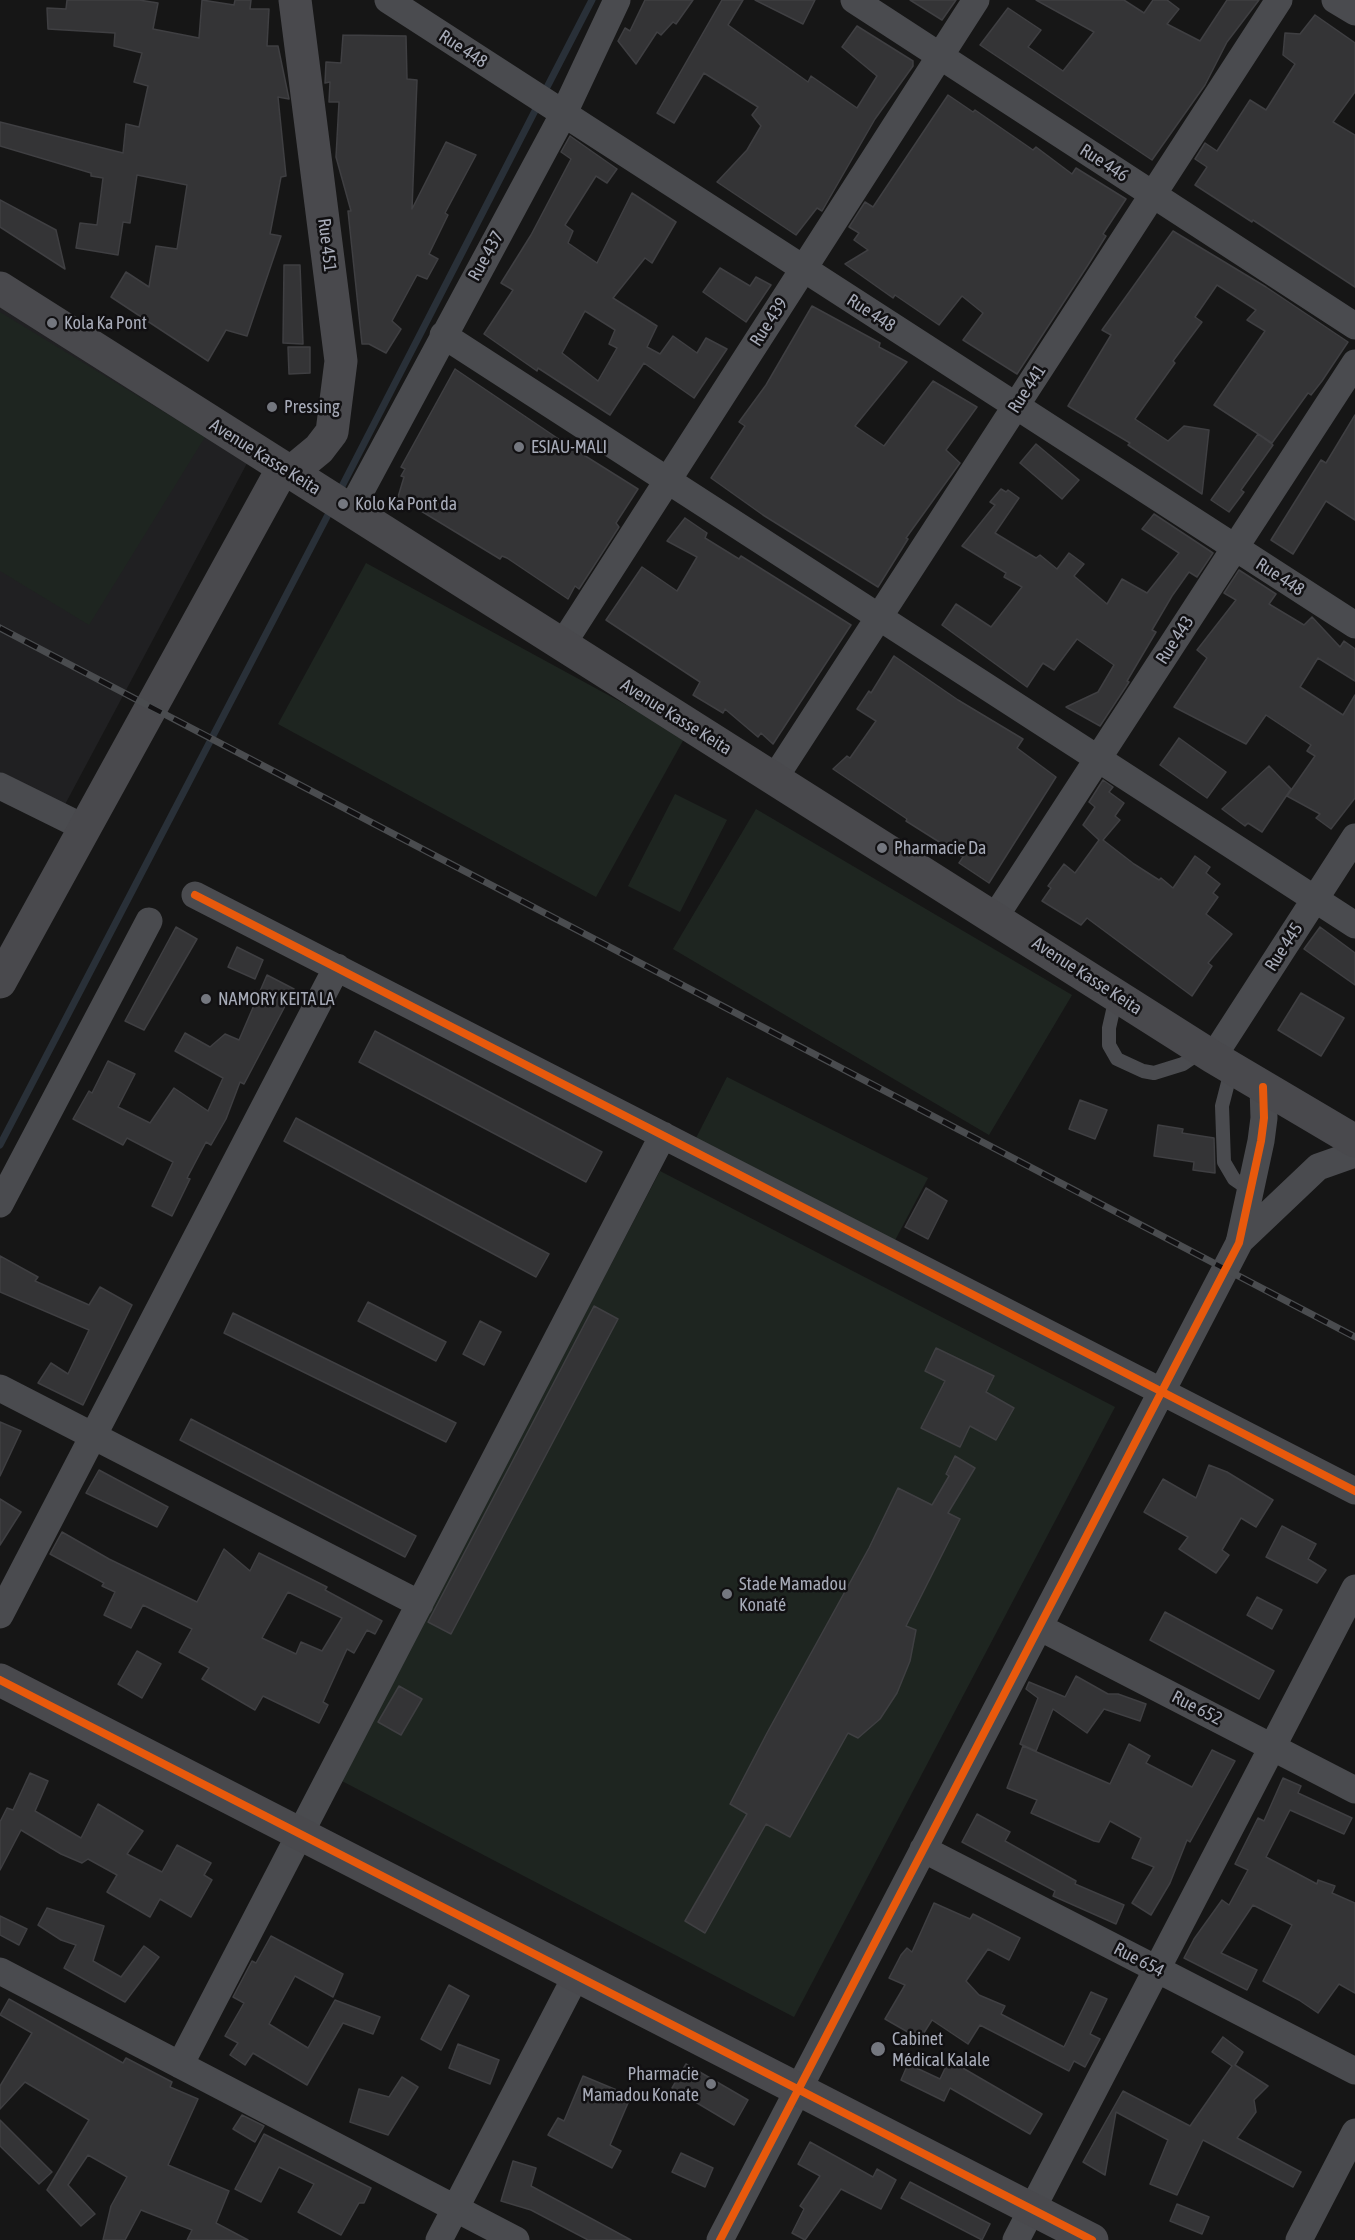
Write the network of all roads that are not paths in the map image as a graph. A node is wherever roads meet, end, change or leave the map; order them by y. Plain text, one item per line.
1 (295, 0) edge
2 (388, 0) edge
3 (617, 0) edge
4 (854, 0) edge
5 (976, 0) edge
6 (1280, 0) edge
7 (1335, 0) edge
8 (1355, 12) edge
9 (940, 56) junction
10 (563, 115) junction
11 (1153, 195) junction
12 (804, 269) junction
13 (0, 288) edge
14 (1355, 326) edge
15 (443, 335) junction
16 (1355, 363) edge
17 (1016, 406) junction
18 (287, 471) junction
19 (668, 480) junction
20 (336, 502) junction
21 (1235, 548) junction
22 (879, 617) junction
23 (1355, 625) edge
24 (562, 645) junction
25 (1098, 759) junction
26 (774, 779) junction
27 (0, 786) edge
28 (87, 829) junction
29 (1355, 837) edge
30 (195, 895) dead end
31 (1315, 899) junction
32 (995, 917) junction
33 (149, 921) dead end
34 (1355, 925) edge
35 (337, 967) junction
36 (0, 982) edge
37 (1117, 995) junction
38 (1216, 1058) junction
39 (1263, 1087) junction
40 (663, 1135) junction
41 (1355, 1141) edge
42 (1355, 1154) edge
43 (1250, 1190) junction
44 (0, 1204) edge
45 (1239, 1243) junction
46 (0, 1388) edge
47 (1161, 1391) junction
48 (93, 1436) junction
49 (1355, 1491) edge
50 (1355, 1588) edge
51 (420, 1604) junction
52 (0, 1615) edge
53 (1039, 1627) junction
54 (0, 1680) edge
55 (1272, 1747) junction
56 (1355, 1790) edge
57 (300, 1834) junction
58 (923, 1849) junction
59 (1156, 1969) junction
60 (0, 1971) edge
61 (576, 1976) junction
62 (180, 2065) junction
63 (1355, 2071) edge
64 (798, 2090) junction
65 (1355, 2132) edge
66 (456, 2209) junction
67 (1032, 2209) junction
68 (439, 2240) edge
69 (516, 2240) edge
70 (720, 2240) edge
71 (1016, 2240) edge
72 (1092, 2240) edge
73 (1299, 2240) edge

1 - 18 street, Rue 451
2 - 10 street, Rue 448
3 - 10 street, Rue 437
4 - 9 street, Rue 446
5 - 9 street, Rue 439
6 - 11 street, Rue 441
7 - 8 street
9 - 11 street, Rue 446
9 - 12 street, Rue 439
10 - 12 street, Rue 448
10 - 15 street, Rue 437
11 - 14 street, Rue 446
11 - 17 street, Rue 441
12 - 17 street, Rue 448
12 - 19 street, Rue 439
13 - 18 street, Avenue Kasse Keita
15 - 19 street
15 - 20 street, Rue 437
16 - 21 street, Rue 443
17 - 21 street, Rue 448
17 - 22 street, Rue 441
18 - 20 street, Avenue Kasse Keita
18 - 28 street
19 - 22 street
19 - 24 street, Rue 439
20 - 24 street, Avenue Kasse Keita
21 - 23 street, Rue 448
21 - 25 street, Rue 443
22 - 25 street
22 - 26 street, Rue 441
24 - 26 street, Avenue Kasse Keita
25 - 31 street
25 - 32 street, Rue 443
26 - 32 street, Avenue Kasse Keita
27 - 28 street
28 - 36 street
29 - 31 street, Rue 445
30 - 35 street
31 - 34 street
31 - 38 street, Rue 445
32 - 37 street, Avenue Kasse Keita
33 - 44 street
35 - 40 street
35 - 48 street
37 - 38 street, Avenue Kasse Keita
37 - 38 lane
38 - 39 street, Avenue Kasse Keita
38 - 43 lane
39 - 41 street, Avenue Kasse Keita
39 - 43 street
40 - 47 street
40 - 51 street
42 - 45 street
43 - 45 street
45 - 47 street
46 - 48 street
47 - 49 street
47 - 53 street
48 - 51 street
48 - 52 street
50 - 55 street
51 - 57 street
53 - 55 street, Rue 652
53 - 58 street
54 - 57 street
55 - 56 street, Rue 652
55 - 59 street
57 - 61 street
57 - 62 street
58 - 59 street, Rue 654
58 - 64 street
59 - 63 street, Rue 654
59 - 67 street
60 - 62 street
61 - 64 street
61 - 66 street
62 - 66 street
64 - 67 street
64 - 70 street
65 - 73 street
66 - 68 street
66 - 69 street
67 - 71 street
67 - 72 street

